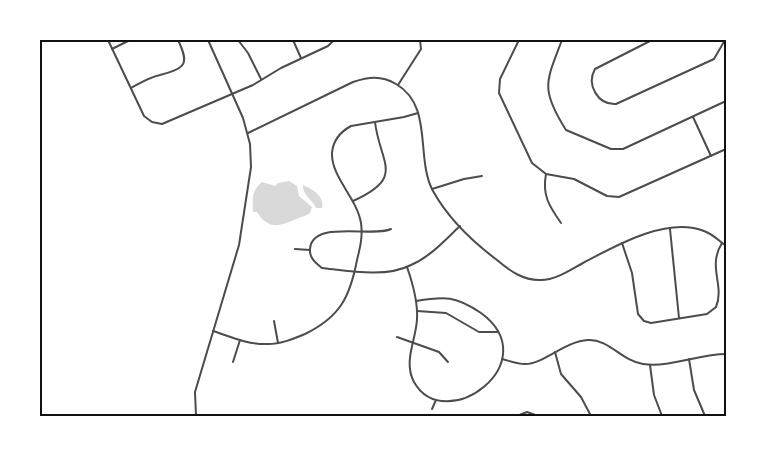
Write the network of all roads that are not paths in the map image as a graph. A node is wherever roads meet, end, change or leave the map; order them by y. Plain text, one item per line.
1 (108, 40) edge
2 (130, 40) edge
3 (178, 40) edge
4 (208, 40) edge
5 (238, 40) edge
6 (293, 40) edge
7 (334, 40) edge
8 (420, 40) edge
9 (519, 40) edge
10 (562, 40) edge
11 (652, 40) edge
12 (725, 40) edge
13 (112, 49) junction
14 (301, 58) junction
15 (261, 80) junction
16 (398, 85) junction
17 (130, 88) junction
18 (233, 94) junction
19 (726, 101) edge
20 (418, 113) junction
21 (693, 117) junction
22 (375, 122) junction
23 (248, 133) junction
24 (726, 149) edge
25 (712, 156) junction
26 (546, 174) junction
27 (482, 176) dead end
28 (432, 189) junction
29 (353, 201) junction
30 (561, 223) dead end
31 (460, 226) junction
32 (391, 229) dead end
33 (670, 229) junction
34 (362, 231) junction
35 (622, 243) junction
36 (722, 244) junction
37 (726, 246) edge
38 (295, 249) dead end
39 (310, 250) junction
40 (407, 267) junction
41 (355, 270) junction
42 (416, 301) junction
43 (417, 311) junction
44 (679, 318) junction
45 (274, 321) dead end
46 (213, 332) junction
47 (498, 332) junction
48 (397, 337) dead end
49 (240, 340) junction
50 (413, 343) junction
51 (278, 344) junction
52 (555, 351) junction
53 (726, 354) edge
54 (502, 359) junction
55 (689, 359) junction
56 (233, 362) dead end
57 (448, 362) dead end
58 (650, 365) junction
59 (436, 400) junction
60 (432, 409) dead end
61 (196, 416) edge
62 (517, 416) edge
63 (538, 416) edge
64 (591, 416) edge
65 (662, 416) edge
66 (705, 416) edge

1 - 13 street
2 - 13 street
3 - 17 street
4 - 18 street
5 - 15 street
6 - 14 street
7 - 14 street
8 - 16 street
9 - 26 street
10 - 21 street
11 - 12 street
13 - 17 street
14 - 15 street
15 - 18 street
16 - 20 street
16 - 23 street
17 - 18 street
18 - 23 street
19 - 21 street
20 - 22 street
20 - 28 street
21 - 25 street
22 - 29 street
22 - 29 street
23 - 46 street
24 - 25 street
25 - 26 street
26 - 30 street
27 - 28 street
28 - 31 street
29 - 34 street
31 - 35 street
31 - 40 street
32 - 34 street
33 - 35 street
33 - 36 street
33 - 44 street
34 - 39 street
34 - 41 street
35 - 44 street
36 - 37 street
36 - 44 street
38 - 39 street
39 - 41 street
40 - 41 street
40 - 42 street
41 - 51 street
42 - 43 street
42 - 47 street
43 - 47 street
43 - 50 street
45 - 51 street
46 - 49 street
46 - 61 street
47 - 54 street
48 - 50 street
49 - 51 street
49 - 56 street
50 - 57 street
50 - 59 street
52 - 54 street
52 - 58 street
52 - 64 street
53 - 55 street
54 - 59 street
55 - 58 street
55 - 66 street
58 - 65 street
59 - 60 street
62 - 63 street

